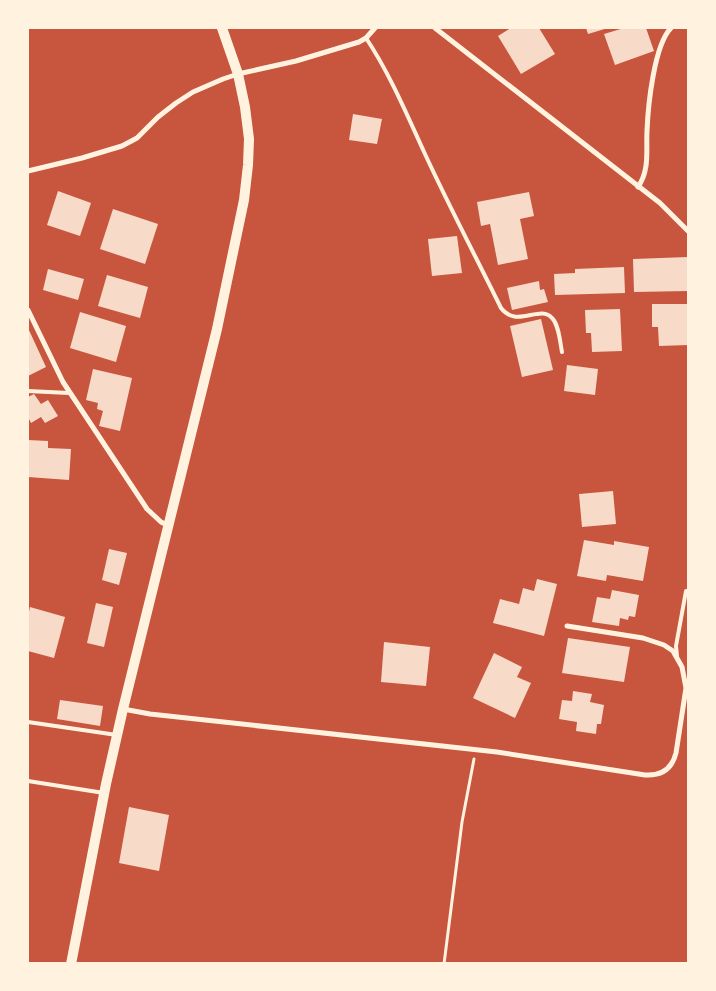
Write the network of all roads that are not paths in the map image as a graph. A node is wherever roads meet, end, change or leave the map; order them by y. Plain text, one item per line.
1 (222, 28) edge
2 (375, 28) edge
3 (435, 28) edge
4 (671, 28) edge
5 (366, 38) junction
6 (238, 74) junction
7 (28, 171) edge
8 (638, 186) junction
9 (688, 231) edge
10 (28, 310) edge
11 (562, 352) dead end
12 (28, 392) edge
13 (69, 393) junction
14 (167, 525) junction
15 (686, 591) dead end
16 (567, 626) dead end
17 (678, 658) junction
18 (687, 685) edge
19 (122, 709) junction
20 (28, 722) edge
21 (117, 735) junction
22 (28, 781) edge
23 (104, 793) junction
24 (71, 964) edge

1 - 6 main road
2 - 5 street
3 - 8 street
4 - 8 street
5 - 6 street
5 - 11 lane
6 - 7 street
6 - 14 main road
8 - 9 street
10 - 13 street
12 - 13 lane
13 - 14 street
14 - 19 main road
15 - 17 lane
16 - 17 street
17 - 18 street
18 - 19 street
19 - 21 main road
20 - 21 lane
21 - 23 main road
22 - 23 lane
23 - 24 main road

